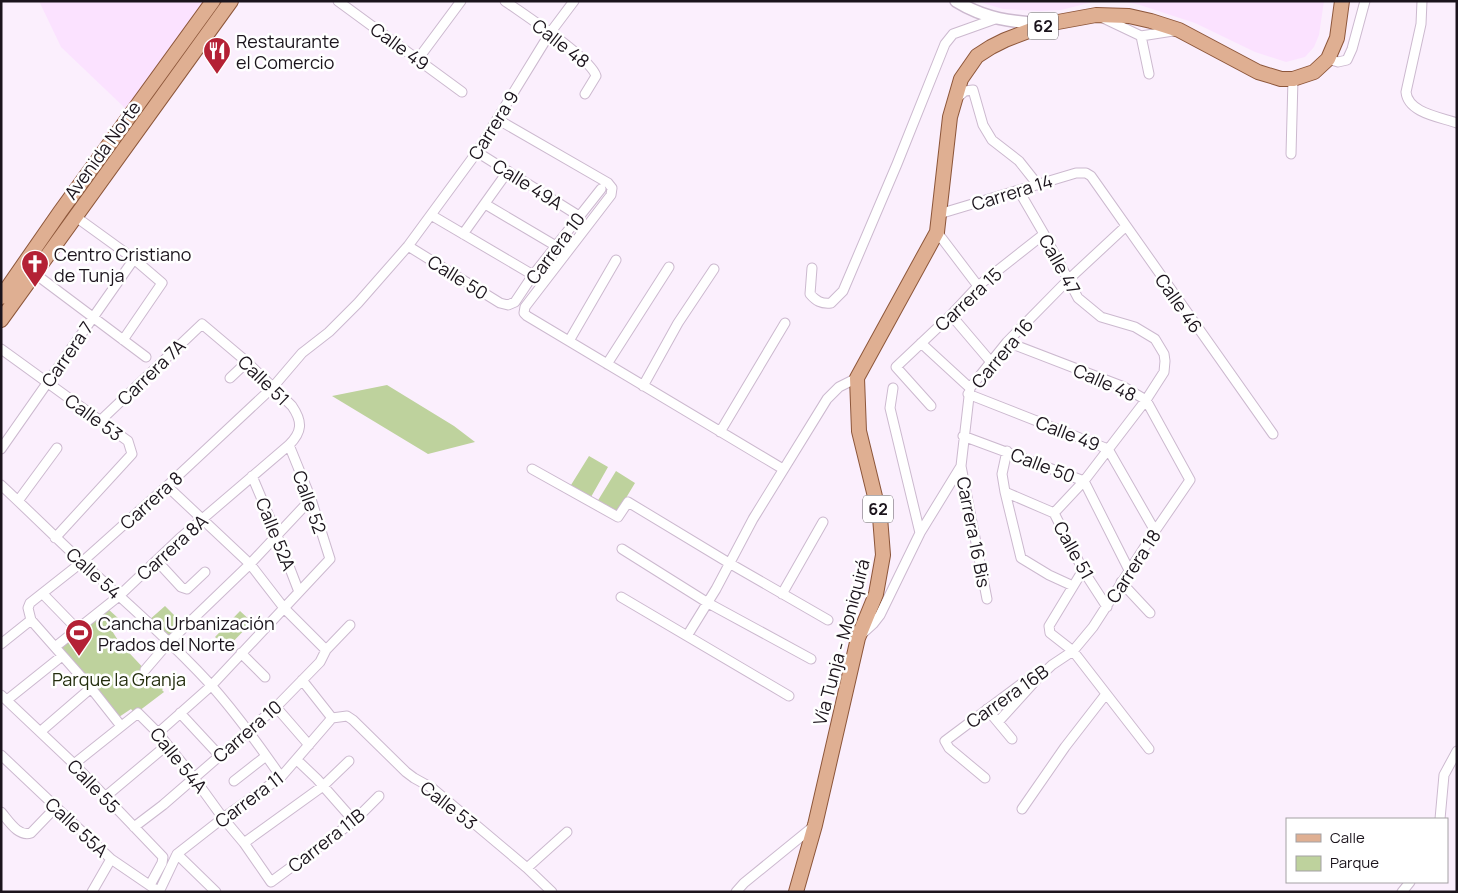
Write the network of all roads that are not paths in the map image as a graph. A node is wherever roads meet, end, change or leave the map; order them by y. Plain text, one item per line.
1 (213, 1) edge
2 (232, 1) edge
3 (461, 1) edge
4 (505, 1) edge
5 (574, 1) edge
6 (956, 1) edge
7 (1342, 1) edge
8 (1364, 1) edge
9 (1422, 1) edge
10 (342, 2) edge
11 (1096, 15) junction
12 (995, 19) junction
13 (1047, 24) junction
14 (1180, 30) junction
15 (550, 33) junction
16 (1141, 36) junction
17 (418, 58) junction
18 (1328, 59) junction
19 (1149, 74) dead end
20 (1293, 79) junction
21 (462, 92) dead end
22 (585, 94) dead end
23 (955, 100) junction
24 (497, 119) junction
25 (1457, 123) edge
26 (477, 152) junction
27 (1291, 154) dead end
28 (508, 171) junction
29 (1086, 173) joint
30 (1038, 185) junction
31 (601, 189) dead end
32 (1019, 191) junction
33 (485, 204) junction
34 (939, 214) junction
35 (431, 215) junction
36 (579, 216) junction
37 (76, 217) junction
38 (1126, 227) junction
39 (937, 232) junction
40 (463, 234) junction
41 (1044, 234) junction
42 (408, 246) junction
43 (556, 246) junction
44 (134, 258) junction
45 (616, 260) dead end
46 (669, 267) dead end
47 (812, 268) dead end
48 (714, 269) dead end
49 (34, 273) junction
50 (17, 275) junction
51 (533, 275) junction
52 (1068, 280) junction
53 (978, 286) junction
54 (1, 289) edge
55 (1, 297) edge
56 (508, 305) joint
57 (951, 315) junction
58 (92, 317) junction
59 (1, 320) edge
60 (785, 323) dead end
61 (202, 324) joint
62 (123, 340) junction
63 (569, 341) junction
64 (921, 342) junction
65 (1007, 342) junction
66 (1, 349) edge
67 (146, 357) dead end
68 (247, 362) junction
69 (991, 362) junction
70 (607, 364) junction
71 (230, 378) dead end
72 (857, 378) junction
73 (47, 383) junction
74 (643, 386) junction
75 (273, 387) junction
76 (893, 388) dead end
77 (969, 391) junction
78 (1146, 400) junction
79 (931, 406) dead end
80 (100, 421) junction
81 (720, 432) junction
82 (1272, 434) dead end
83 (963, 436) junction
84 (289, 445) junction
85 (56, 448) dead end
86 (1, 449) edge
87 (1108, 449) junction
88 (1006, 452) junction
89 (961, 466) junction
90 (532, 469) dead end
91 (783, 469) junction
92 (252, 476) junction
93 (1190, 480) joint
94 (1084, 481) junction
95 (1, 485) edge
96 (167, 486) junction
97 (1005, 492) junction
98 (311, 499) junction
99 (18, 501) junction
100 (1054, 513) junction
101 (202, 520) junction
102 (823, 522) dead end
103 (1155, 531) junction
104 (920, 533) junction
105 (277, 535) junction
106 (55, 538) junction
107 (622, 549) dead end
108 (157, 561) junction
109 (82, 562) junction
110 (729, 563) junction
111 (250, 564) junction
112 (1083, 570) junction
113 (1129, 570) junction
114 (205, 572) dead end
115 (1121, 582) junction
116 (1073, 586) junction
117 (298, 592) junction
118 (43, 594) junction
119 (782, 594) junction
120 (119, 596) junction
121 (621, 597) dead end
122 (987, 599) dead end
123 (708, 603) junction
124 (1107, 607) junction
125 (284, 608) junction
126 (1150, 613) dead end
127 (31, 620) junction
128 (828, 620) dead end
129 (350, 625) dead end
130 (77, 630) junction
131 (686, 636) junction
132 (858, 638) junction
133 (169, 642) junction
134 (1, 644) edge
135 (55, 648) junction
136 (326, 650) junction
137 (1073, 651) junction
138 (241, 653) junction
139 (62, 656) junction
140 (811, 659) dead end
141 (144, 670) dead end
142 (265, 677) dead end
143 (1037, 679) junction
144 (302, 680) junction
145 (211, 686) junction
146 (91, 688) junction
147 (1106, 694) junction
148 (789, 696) dead end
149 (4, 698) edge
150 (276, 707) junction
151 (987, 709) junction
152 (180, 712) junction
153 (332, 718) junction
154 (999, 721) junction
155 (121, 726) junction
156 (248, 731) junction
157 (40, 732) junction
158 (158, 733) junction
159 (1012, 739) dead end
160 (168, 745) junction
161 (309, 746) junction
162 (1149, 749) dead end
163 (1457, 751) edge
164 (1, 755) edge
165 (219, 755) junction
166 (266, 756) junction
167 (297, 760) junction
168 (349, 761) dead end
169 (74, 764) junction
170 (281, 777) junction
171 (194, 778) junction
172 (985, 778) dead end
173 (234, 782) dead end
174 (322, 786) junction
175 (380, 796) dead end
176 (105, 797) junction
177 (56, 807) junction
178 (1022, 810) dead end
179 (1, 812) edge
180 (223, 818) junction
181 (1440, 818) edge
182 (354, 822) junction
183 (815, 825) junction
184 (134, 827) junction
185 (567, 832) dead end
186 (244, 843) junction
187 (177, 854) junction
188 (112, 858) junction
189 (527, 868) junction
190 (271, 882) joint
191 (150, 885) junction
192 (550, 891) edge
193 (92, 892) edge
194 (159, 892) edge
195 (216, 892) edge
196 (736, 892) edge
197 (796, 892) edge

1 - 50 main road, Avenida Norte
2 - 37 main road, Avenida Norte
3 - 17 street
4 - 15 street, Calle 48
5 - 15 street, Carrera 9
6 - 12 street
7 - 18 main road, 62
8 - 18 street
9 - 25 street
10 - 17 street, Calle 49
11 - 13 main road, 62
11 - 14 main road, 62
11 - 16 street
12 - 13 street
12 - 47 street
13 - 23 main road, 62
14 - 16 street
14 - 20 main road, 62
15 - 22 street, Calle 48
15 - 24 street, Carrera 9
16 - 19 street
17 - 21 street, Calle 49
18 - 20 main road, 62
20 - 27 street
23 - 30 street
23 - 34 main road, 62
24 - 26 street, Carrera 9
24 - 63 street
26 - 28 street, Calle 49A
26 - 35 street, Carrera 9
28 - 33 street
28 - 36 street, Calle 49A
29 - 30 street, Carrera 14
29 - 38 street, Calle 46
30 - 32 street, Carrera 14
31 - 36 street, Carrera 10
32 - 34 street, Carrera 14
32 - 41 street, Calle 47
33 - 40 street
33 - 43 street
34 - 39 main road, 62
35 - 40 street
35 - 42 street, Carrera 9
36 - 43 street, Carrera 10
37 - 44 street
37 - 49 main road, Avenida Norte
38 - 52 street, Carrera 16
38 - 82 street, Calle 46
39 - 53 street
39 - 72 main road, 62
40 - 51 street
41 - 52 street, Calle 47
41 - 53 street, Carrera 15
42 - 56 street, Calle 50
42 - 75 street, Carrera 8
43 - 51 street, Carrera 10
44 - 58 street, Carrera 7
44 - 62 street
45 - 63 street
46 - 70 street
48 - 74 street
49 - 58 street
49 - 59 main road, Avenida Norte
50 - 54 street
50 - 55 main road, Avenida Norte
51 - 56 street, Carrera 10
52 - 65 street, Carrera 16
52 - 78 street, Calle 47
53 - 57 street, Carrera 15
57 - 64 street, Carrera 15
57 - 69 street
58 - 62 street
58 - 73 street, Carrera 7
60 - 81 street
61 - 68 street, Calle 51
61 - 80 street, Carrera 7A
62 - 67 street
63 - 70 street
64 - 77 street, Calle 49
64 - 79 street, Carrera 15
65 - 69 street, Carrera 16
65 - 78 street, Calle 48
66 - 73 street, Calle 53
68 - 71 street
68 - 75 street, Calle 51
69 - 77 street, Carrera 16
70 - 74 street
72 - 91 street
72 - 132 main road, Vía Tunja - Moniquirá / 62
73 - 80 street, Calle 53
73 - 86 street, Carrera 7
74 - 81 street
75 - 84 street, Calle 51
75 - 96 street, Carrera 8
76 - 104 street
77 - 83 street, Carrera 16
77 - 87 street, Calle 49
78 - 87 street
78 - 93 street, Calle 48
80 - 106 street, Calle 53
81 - 91 street
83 - 88 street, Calle 50
83 - 89 street, Carrera 16
84 - 92 street, Carrera 8A
84 - 98 street, Calle 52
85 - 99 street
87 - 94 street
87 - 103 street, Calle 49
88 - 94 street, Calle 50
88 - 97 street
89 - 104 street, Carrera 16
89 - 122 street, Carrera 16 Bis
90 - 110 street
91 - 110 street
92 - 101 street, Carrera 8A
92 - 105 street, Calle 52A
93 - 103 street, Carrera 18
94 - 100 street
94 - 113 street, Calle 50
95 - 99 street, Calle 54
96 - 101 street
96 - 109 street, Carrera 8
97 - 100 street, Calle 51
97 - 116 street
98 - 105 street
98 - 117 street, Calle 52
99 - 106 street, Calle 54
100 - 112 street, Calle 51
101 - 108 street, Carrera 8A
101 - 111 street
102 - 119 street
103 - 113 street, Carrera 18
104 - 132 street, Carrera 16
105 - 111 street
105 - 117 street, Calle 52A
106 - 109 street, Calle 54
107 - 123 street
108 - 114 street
108 - 120 street, Carrera 8A
109 - 118 street, Carrera 8
109 - 120 street, Calle 54
110 - 119 street
110 - 123 street
111 - 125 street
111 - 133 street
112 - 116 street
112 - 124 street, Calle 51
113 - 115 street, Carrera 18
115 - 124 street, Carrera 18
115 - 126 street
116 - 137 street
117 - 125 street
118 - 127 street, Carrera 8
118 - 130 street
119 - 128 street
120 - 130 street, Carrera 8A
120 - 133 street, Calle 54
121 - 131 street
123 - 131 street
123 - 140 street
124 - 137 street, Carrera 18
125 - 136 street
125 - 138 street
127 - 134 street
127 - 135 street
129 - 136 street, Carrera 10
130 - 135 street, Carrera 8A
131 - 148 street
132 - 183 main road, Vía Tunja - Moniquirá / 62
133 - 141 street
133 - 145 street, Calle 54
135 - 139 street
136 - 144 street, Carrera 10
137 - 143 street, Carrera 16B
137 - 147 street
138 - 142 street
138 - 145 street
139 - 146 street
139 - 149 street
143 - 151 street, Carrera 16B
143 - 154 street
144 - 150 street, Carrera 10
144 - 153 street
145 - 152 street
145 - 156 street, Calle 54
146 - 155 street
146 - 157 street
147 - 162 street
147 - 178 street
149 - 157 street, Calle 55
150 - 156 street, Carrera 10
150 - 161 street
151 - 154 street
151 - 172 street, Carrera 16B
152 - 158 street
152 - 165 street
153 - 161 street, Carrera 11
153 - 189 street, Calle 53
154 - 159 street
155 - 158 street, Calle 54A
155 - 169 street
156 - 165 street, Carrera 10
156 - 166 street, Calle 54
157 - 169 street, Calle 55
158 - 160 street, Calle 54A
160 - 171 street, Calle 54A
160 - 176 street
161 - 167 street, Carrera 11
163 - 181 street
164 - 177 street, Calle 55A
165 - 171 street, Carrera 10
166 - 170 street, Calle 54
166 - 173 street
167 - 170 street, Carrera 11
167 - 174 street
168 - 174 street
169 - 176 street, Calle 55
170 - 180 street, Carrera 11
171 - 180 street, Calle 54A
171 - 184 street, Carrera 10
174 - 182 street
174 - 186 street
175 - 182 street, Carrera 11B
176 - 184 street, Calle 55
177 - 179 street
177 - 188 street, Calle 55A
180 - 186 street, Calle 54A
180 - 187 street, Carrera 11
182 - 190 street, Carrera 11B
183 - 196 street
183 - 197 main road, Vía Tunja - Moniquirá / 62
184 - 191 street, Calle 55
185 - 189 street
186 - 190 street, Calle 54A
187 - 194 street, Carrera 11
187 - 195 street
188 - 191 street, Calle 55A
188 - 193 street
189 - 192 street, Calle 53
191 - 194 street, Calle 55A

